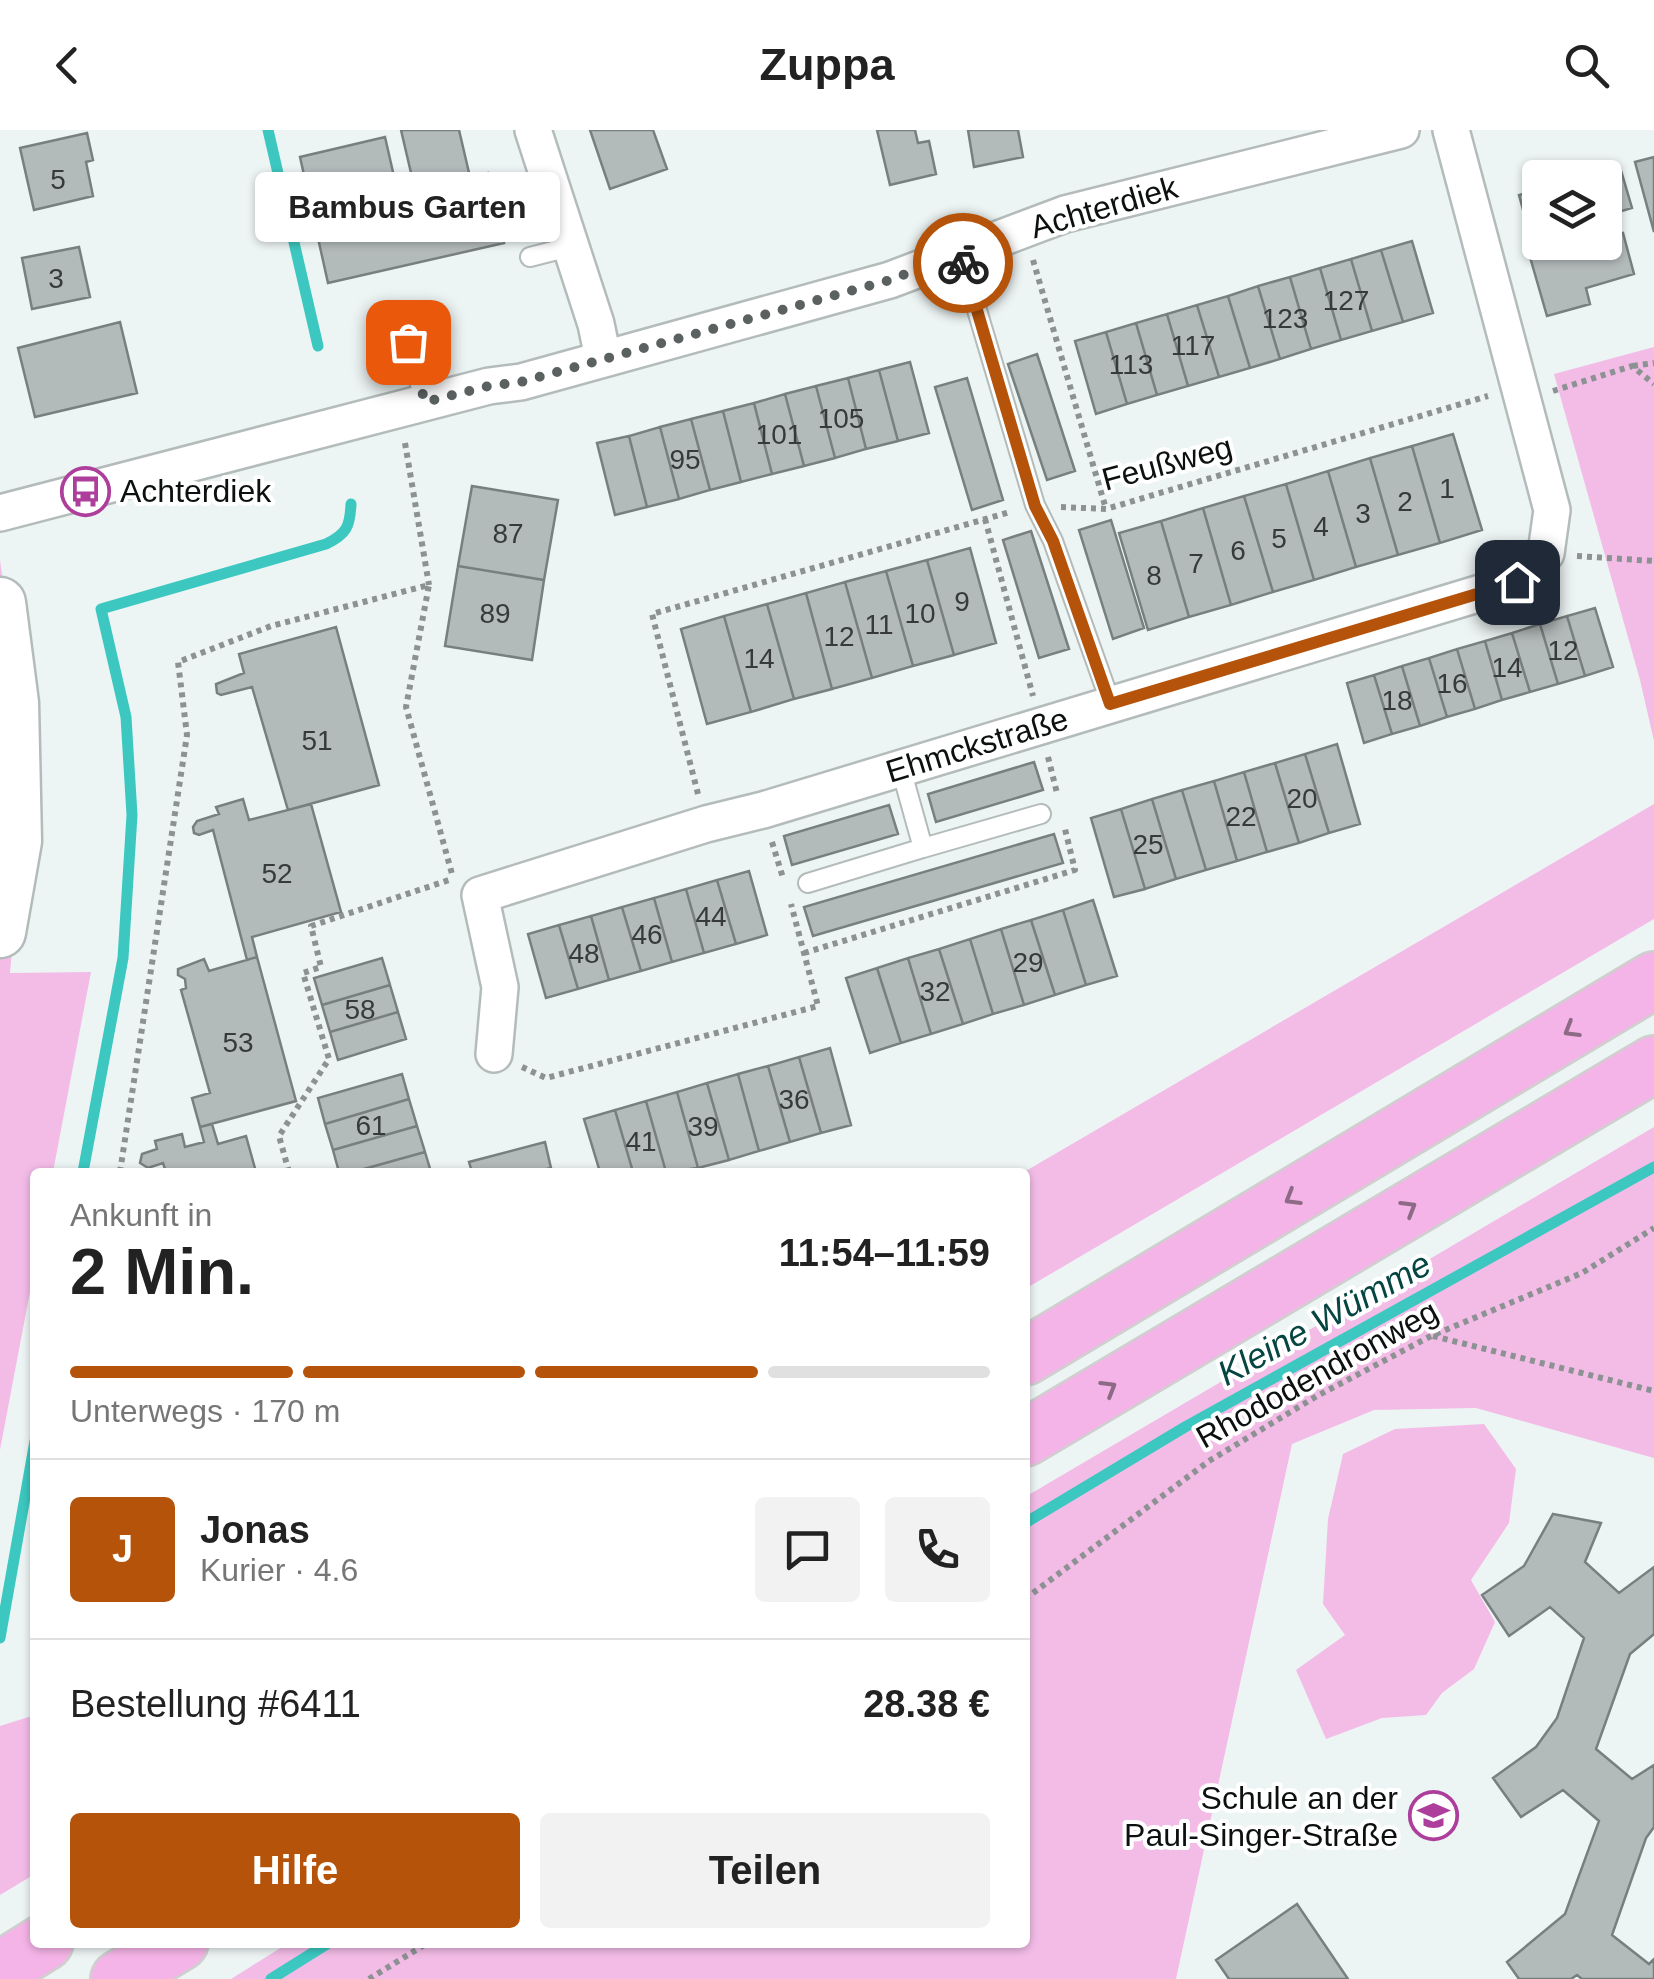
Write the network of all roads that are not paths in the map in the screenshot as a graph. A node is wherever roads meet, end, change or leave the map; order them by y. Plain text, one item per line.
1 (534, 130) edge
2 (1400, 130) edge
3 (1451, 130) edge
4 (569, 247) junction
5 (960, 253) junction
6 (530, 257) dead end
7 (408, 342) dead end
8 (603, 358) junction
9 (412, 406) junction
10 (0, 513) edge
11 (0, 604) edge
12 (1110, 704) junction
13 (901, 768) junction
14 (1042, 814) dead end
15 (924, 848) junction
16 (808, 883) dead end
17 (0, 932) edge
18 (1654, 980) edge
19 (494, 1054) road end
20 (1654, 1064) edge
21 (1030, 1354) edge
22 (1030, 1435) edge
23 (35, 1948) edge
24 (170, 1948) edge
25 (0, 1970) edge
26 (119, 1979) edge

1 - 4 street
2 - 5 street, Achterdiek
3 - 12 street, Ehmckstraße
4 - 6 lane
4 - 8 street
5 - 8 street, Achterdiek
5 - 12 lane
7 - 9 lane
8 - 9 street, Achterdiek
9 - 10 street, Achterdiek
11 - 17 street
12 - 13 street, Ehmckstraße
13 - 15 lane
13 - 19 street, Ehmckstraße
14 - 15 lane
15 - 16 lane
18 -> 21 highway
22 -> 20 highway
23 - 25 highway
24 - 26 highway

